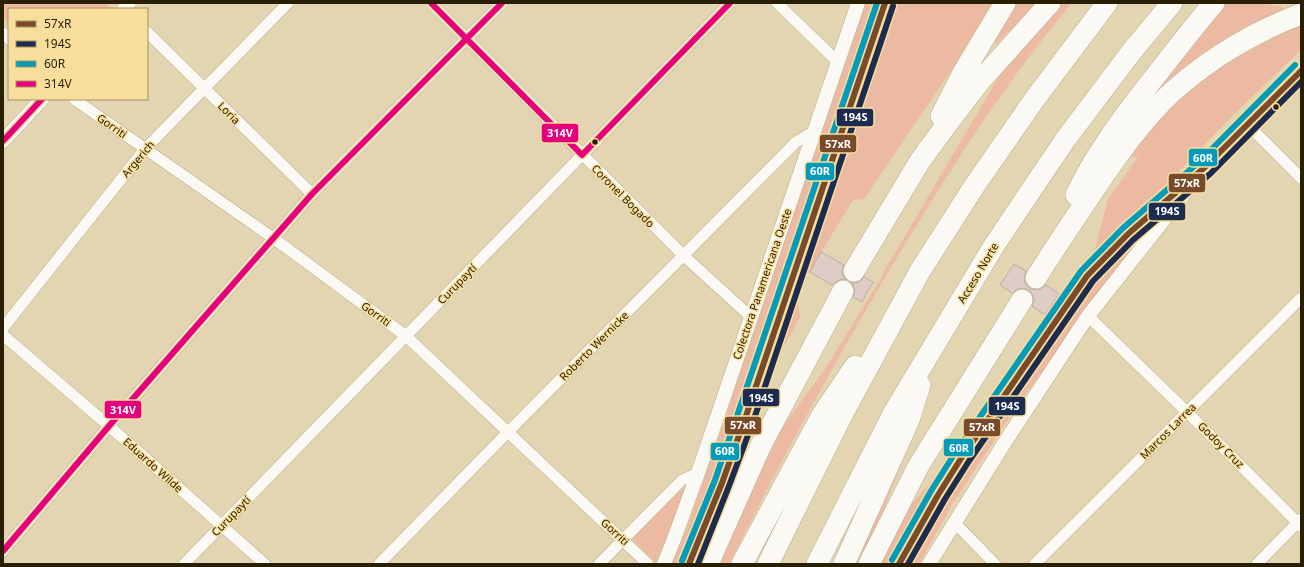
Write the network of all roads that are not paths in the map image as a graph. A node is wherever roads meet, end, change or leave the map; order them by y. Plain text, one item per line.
1 (288, 3) edge
2 (431, 3) edge
3 (502, 3) edge
4 (730, 3) edge
5 (777, 3) edge
6 (858, 3) edge
7 (885, 3) edge
8 (1005, 3) edge
9 (1050, 3) edge
10 (1107, 3) edge
11 (1172, 3) edge
12 (1214, 3) edge
13 (1301, 14) edge
14 (148, 33) edge
15 (467, 38) junction
16 (838, 62) junction
17 (1301, 71) edge
18 (204, 88) junction
19 (41, 100) edge
20 (75, 100) edge
21 (1247, 124) junction
22 (813, 132) junction
23 (3, 141) edge
24 (145, 149) junction
25 (582, 155) junction
26 (920, 161) junction
27 (1204, 168) junction
28 (1301, 178) edge
29 (312, 194) junction
30 (273, 238) junction
31 (1055, 248) junction
32 (684, 256) junction
33 (854, 271) dead end
34 (920, 271) junction
35 (1036, 278) dead end
36 (843, 291) dead end
37 (1301, 298) edge
38 (1022, 300) dead end
39 (1088, 316) junction
40 (751, 317) junction
41 (3, 328) edge
42 (3, 335) edge
43 (406, 336) junction
44 (932, 350) junction
45 (1187, 412) junction
46 (109, 426) junction
47 (508, 432) junction
48 (698, 473) junction
49 (954, 522) junction
50 (1300, 522) edge
51 (222, 526) junction
52 (623, 540) junction
53 (3, 551) edge
54 (184, 564) edge
55 (265, 564) edge
56 (379, 564) edge
57 (599, 564) edge
58 (648, 564) edge
59 (664, 564) edge
60 (689, 564) edge
61 (708, 564) edge
62 (742, 564) edge
63 (768, 564) edge
64 (817, 564) edge
65 (844, 564) edge
66 (870, 564) edge
67 (899, 564) edge
68 (929, 564) edge
69 (996, 564) edge
70 (1035, 564) edge
71 (1257, 564) edge

1 - 18 street, Argerich
2 - 15 street, Coronel Bogado
3 - 15 street
4 - 25 street, Curupaytí
5 - 16 street
6 - 16 street, Colectora Panamericana Oeste
7 - 60 highway
8 - 26 highway
9 - 26 highway
10 - 34 highway
11 - 44 highway, Acceso Norte
12 - 31 highway
13 - 31 highway
14 - 18 street, Loria
15 - 25 street, Coronel Bogado
15 - 29 street
16 - 22 street, Colectora Panamericana Oeste
17 - 21 main road
18 - 24 street, Argerich
18 - 29 street, Loria
19 - 23 street
20 - 24 street, Gorriti
21 - 27 main road
21 - 28 street
22 - 32 street, Roberto Wernicke
22 - 40 street, Colectora Panamericana Oeste
24 - 30 street, Gorriti
24 - 41 street, Argerich
25 - 32 street, Coronel Bogado
25 - 43 street, Curupaytí
26 - 33 highway
27 - 39 street
27 - 67 highway
29 - 30 street
30 - 43 street, Gorriti
30 - 46 street
31 - 35 highway
32 - 40 street, Coronel Bogado
32 - 47 street, Roberto Wernicke
34 - 62 highway
34 - 63 highway
36 - 61 highway
37 - 45 street, Marcos Larrea
38 - 66 highway
39 - 45 street, Godoy Cruz
39 - 49 street
40 - 48 street, Colectora Panamericana Oeste
42 - 46 street, Eduardo Wilde
43 - 47 street, Gorriti
43 - 51 street, Curupaytí
44 - 64 highway, Acceso Norte
44 - 65 highway
45 - 50 street, Godoy Cruz
45 - 70 street, Marcos Larrea
46 - 51 street, Eduardo Wilde
46 - 53 street
47 - 52 street, Gorriti
47 - 56 street, Roberto Wernicke
48 - 52 street
48 - 59 street, Colectora Panamericana Oeste
49 - 68 street
49 - 69 street
50 - 71 street
51 - 54 street, Curupaytí
51 - 55 street, Eduardo Wilde
52 - 57 street
52 - 58 street, Gorriti

